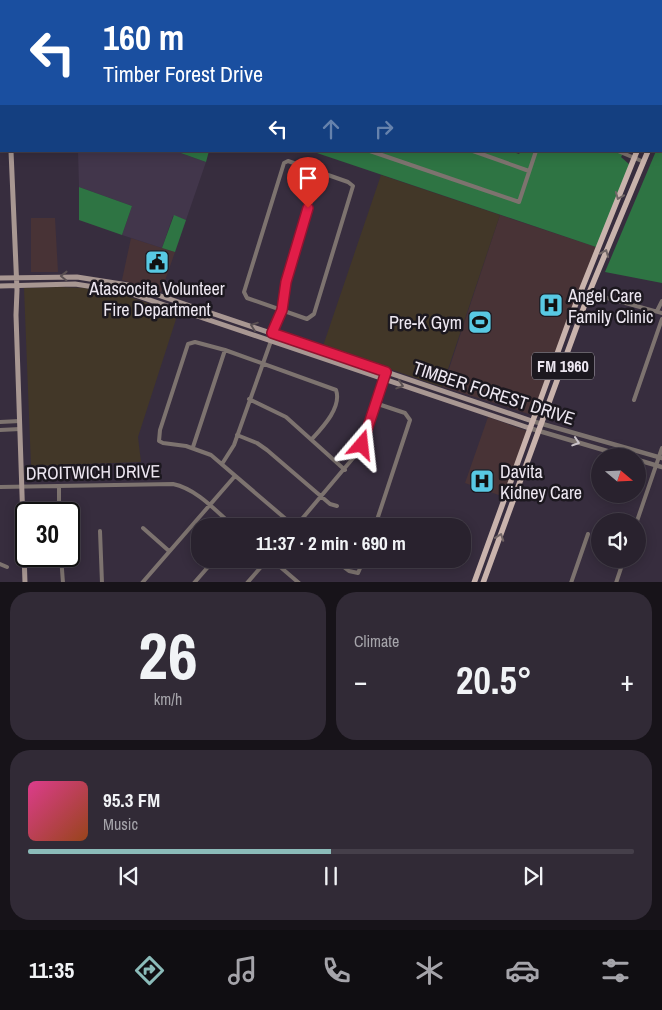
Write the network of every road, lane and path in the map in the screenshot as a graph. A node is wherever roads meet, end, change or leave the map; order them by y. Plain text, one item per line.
1 (11, 152) edge
2 (373, 152) edge
3 (475, 152) edge
4 (536, 152) edge
5 (636, 153) edge
6 (646, 157) edge
7 (529, 170) junction
8 (320, 172) junction
9 (589, 274) junction
10 (17, 277) junction
11 (0, 278) edge
12 (17, 285) junction
13 (0, 286) edge
14 (582, 287) junction
15 (590, 293) junction
16 (662, 301) edge
17 (282, 310) junction
18 (583, 311) junction
19 (657, 311) junction
20 (662, 313) edge
21 (662, 319) edge
22 (272, 333) junction
23 (269, 340) junction
24 (225, 350) junction
25 (326, 351) junction
26 (324, 359) junction
27 (262, 362) junction
28 (386, 372) junction
29 (384, 379) junction
30 (448, 392) junction
31 (249, 399) junction
32 (446, 400) junction
33 (634, 400) dead end
34 (478, 402) junction
35 (375, 403) junction
36 (476, 410) junction
37 (20, 421) junction
38 (532, 421) junction
39 (0, 422) edge
40 (540, 427) junction
41 (529, 428) junction
42 (20, 429) junction
43 (0, 430) edge
44 (238, 435) junction
45 (312, 439) junction
46 (595, 440) junction
47 (193, 447) junction
48 (592, 448) joint
49 (662, 448) edge
50 (660, 458) edge
51 (646, 462) edge
52 (222, 464) junction
53 (656, 465) junction
54 (662, 467) edge
55 (344, 470) junction
56 (235, 476) junction
57 (22, 487) junction
58 (0, 488) edge
59 (59, 488) junction
60 (321, 497) junction
61 (60, 502) edge
62 (210, 505) junction
63 (336, 506) dead end
64 (640, 513) edge
65 (225, 518) edge
66 (285, 518) edge
67 (302, 518) edge
68 (378, 518) edge
69 (143, 528) dead end
70 (100, 531) dead end
71 (588, 534) dead end
72 (169, 551) junction
73 (0, 564) edge
74 (7, 567) dead end
75 (62, 567) edge
76 (207, 568) edge
77 (261, 568) edge
78 (281, 568) edge
79 (345, 568) edge
80 (360, 568) edge
81 (621, 568) edge
82 (25, 582) edge
83 (63, 582) edge
84 (102, 582) edge
85 (142, 582) edge
86 (194, 582) edge
87 (246, 582) edge
88 (299, 582) edge
89 (474, 582) edge
90 (483, 582) edge
91 (571, 582) edge
92 (616, 582) edge

1 - 10 main road
2 - 7 street
3 - 7 street
4 - 7 street
5 - 6 street
5 -> 9 main road, FM 1960 / FM 1960
15 -> 6 main road, FM 1960 / FM 1960
8 - 17 street
8 - 17 street
8 - 17 street
9 - 14 main road, FM 1960 / FM 1960
9 - 15 main road
10 - 11 main road, TIMBER FOREST DRIVE
10 - 12 main road
22 -> 10 main road, TIMBER FOREST DRIVE
12 - 13 main road, TIMBER FOREST DRIVE
12 - 23 main road, TIMBER FOREST DRIVE
12 - 37 main road
14 - 18 main road
14 - 38 main road, FM 1960 / FM 1960
15 - 18 main road, FM 1960 / FM 1960
15 - 19 street
16 - 19 street
17 - 22 street
18 - 40 main road, FM 1960 / FM 1960
19 - 20 street
21 - 33 street
22 - 23 street
22 - 25 main road, TIMBER FOREST DRIVE
23 - 26 main road, TIMBER FOREST DRIVE
23 - 27 street
24 - 27 street
24 - 47 street
24 - 47 street
25 - 26 main road
25 - 28 main road, TIMBER FOREST DRIVE
26 - 29 main road, TIMBER FOREST DRIVE
27 - 31 street
27 - 45 street
28 - 29 street
28 - 30 main road, TIMBER FOREST DRIVE
29 -> 32 main road, TIMBER FOREST DRIVE
29 - 35 street
30 - 32 main road
30 - 34 main road, TIMBER FOREST DRIVE
31 - 44 street
31 - 45 street
32 - 36 main road, TIMBER FOREST DRIVE
34 - 36 main road
34 - 38 main road, TIMBER FOREST DRIVE
35 - 55 street
35 - 68 street
36 - 41 main road, TIMBER FOREST DRIVE
37 - 39 street
37 - 42 main road
38 - 40 street, TIMBER FOREST DRIVE
38 - 41 main road, FM 1960 / FM 1960
40 - 41 street, TIMBER FOREST DRIVE
40 - 46 street, TIMBER FOREST DRIVE
40 -> 48 street, TIMBER FOREST DRIVE
90 -> 40 main road, FM 1960 / FM 1960
41 - 89 main road, FM 1960 / FM 1960
42 - 43 street
42 - 57 main road
44 - 52 street
44 - 60 street
45 - 55 street
46 - 48 street
46 - 50 street, TIMBER FOREST DRIVE
47 - 52 street
49 - 50 street
50 - 53 street
51 - 53 street
52 - 56 street
53 - 54 street
53 - 64 street
55 - 60 street
56 - 62 street
56 - 66 street
57 - 58 street, DROITWICH DRIVE
57 - 59 street, DROITWICH DRIVE
57 - 82 main road
59 - 61 street
59 - 62 street, DROITWICH DRIVE
60 - 63 street
60 - 67 street
62 - 65 street, DROITWICH DRIVE
62 - 72 street
69 - 72 street
70 - 84 street
71 - 91 street
72 - 85 street
73 - 74 street
75 - 83 street
76 - 86 street
77 - 87 street
78 - 88 street
79 - 80 street
81 - 92 street

